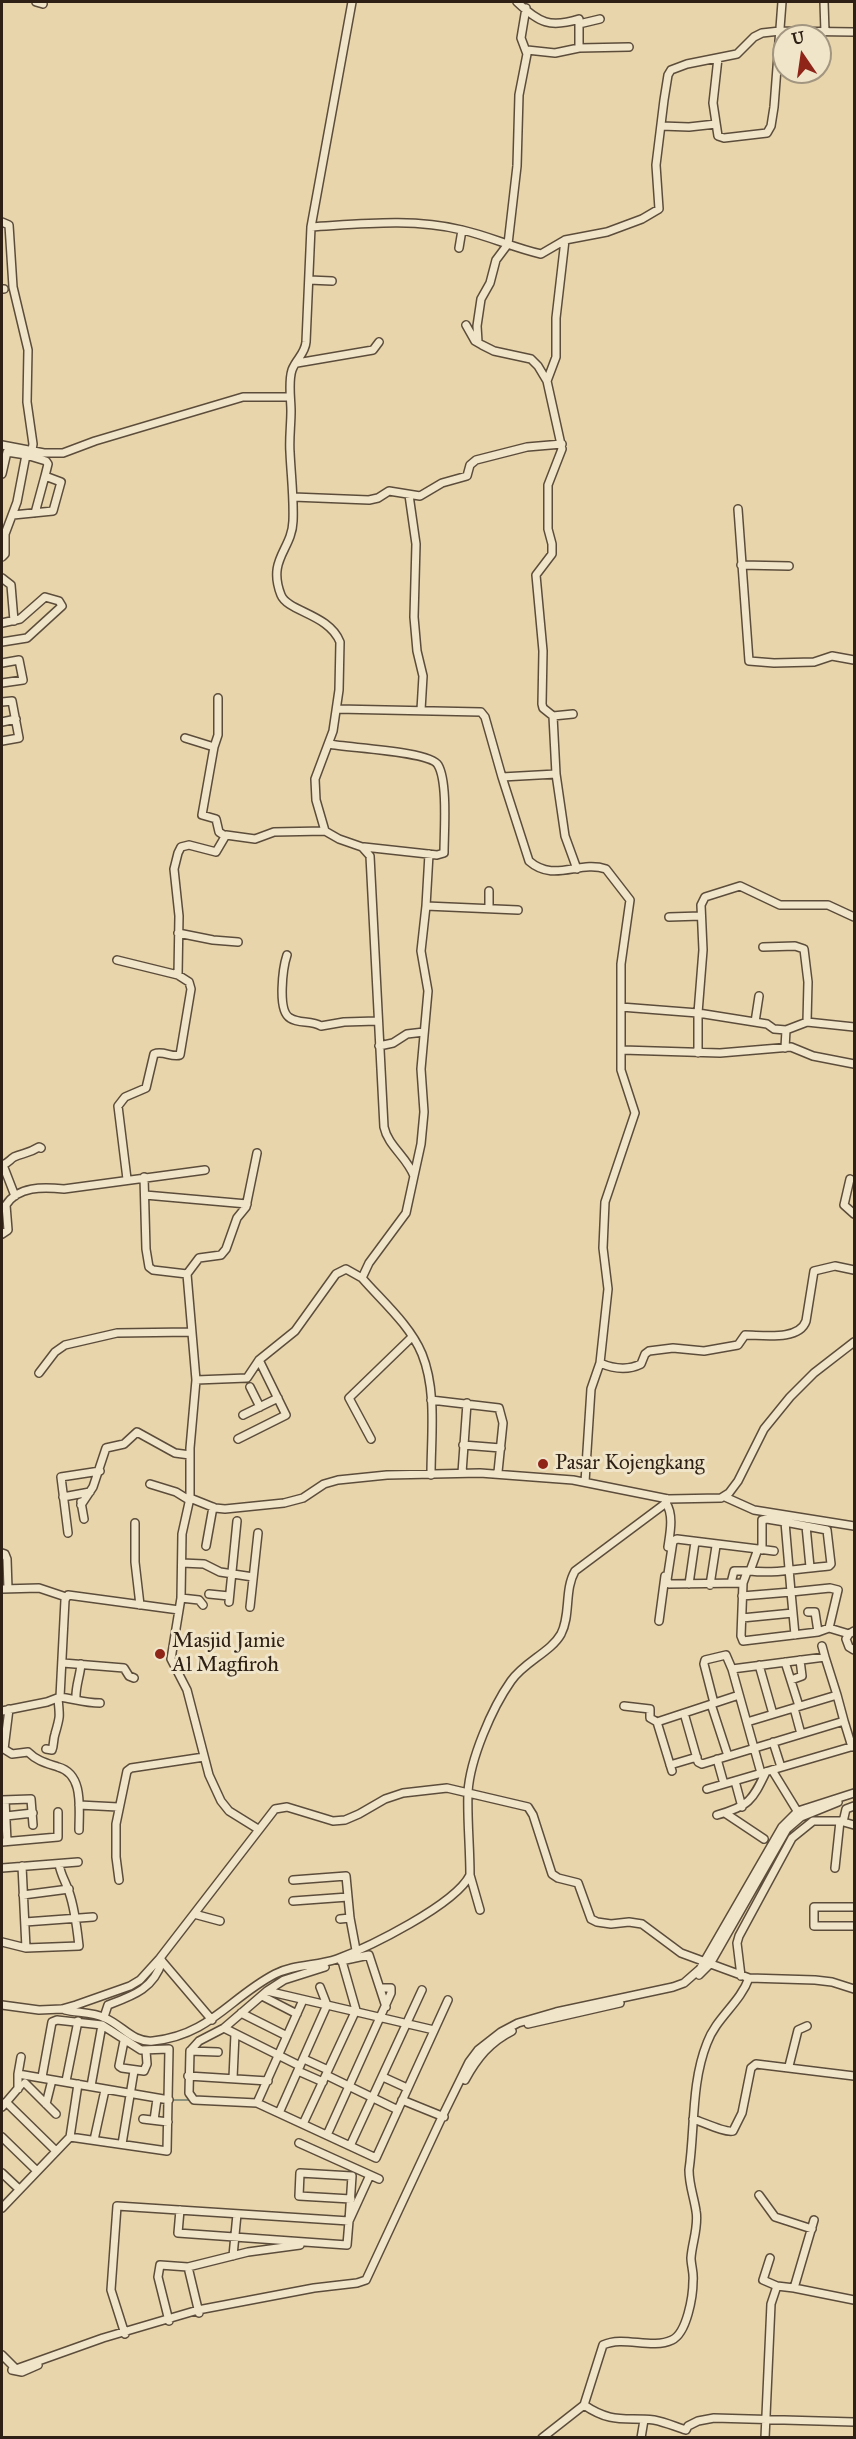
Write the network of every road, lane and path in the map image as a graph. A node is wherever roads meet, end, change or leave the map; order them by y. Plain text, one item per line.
1 (352, 2) edge
2 (517, 2) edge
3 (782, 2) edge
4 (824, 2) edge
5 (526, 8) junction
6 (579, 19) dead end
7 (600, 20) dead end
8 (780, 24) edge
9 (825, 24) edge
10 (772, 32) edge
11 (832, 32) edge
12 (855, 32) edge
13 (629, 47) dead end
14 (579, 48) junction
15 (527, 50) junction
16 (718, 58) junction
17 (776, 84) edge
18 (716, 124) junction
19 (660, 126) junction
20 (2, 222) edge
21 (311, 226) junction
22 (462, 230) junction
23 (565, 240) junction
24 (508, 244) junction
25 (459, 248) dead end
26 (309, 280) junction
27 (332, 281) dead end
28 (466, 325) dead end
29 (379, 342) dead end
30 (478, 342) junction
31 (297, 363) junction
32 (547, 381) junction
33 (290, 397) junction
34 (562, 444) junction
35 (2, 445) edge
36 (29, 452) junction
37 (2, 474) edge
38 (45, 476) junction
39 (409, 495) junction
40 (293, 496) junction
41 (738, 509) dead end
42 (35, 513) junction
43 (13, 515) junction
44 (3, 534) edge
45 (2, 557) edge
46 (741, 565) junction
47 (789, 566) dead end
48 (2, 578) edge
49 (14, 621) junction
50 (2, 623) edge
51 (2, 642) edge
52 (855, 660) edge
53 (2, 663) edge
54 (2, 683) edge
55 (218, 698) dead end
56 (2, 702) edge
57 (337, 709) junction
58 (421, 710) junction
59 (573, 714) dead end
60 (554, 716) junction
61 (15, 719) junction
62 (2, 722) edge
63 (185, 738) dead end
64 (2, 741) edge
65 (329, 744) junction
66 (214, 747) junction
67 (556, 774) junction
68 (502, 777) junction
69 (325, 831) junction
70 (225, 836) junction
71 (362, 847) junction
72 (429, 854) junction
73 (577, 869) junction
74 (489, 891) dead end
75 (426, 906) junction
76 (489, 908) junction
77 (518, 910) dead end
78 (701, 916) junction
79 (669, 917) dead end
80 (855, 918) edge
81 (178, 933) junction
82 (238, 942) dead end
83 (763, 947) dead end
84 (287, 955) dead end
85 (117, 960) dead end
86 (178, 975) junction
87 (759, 996) dead end
88 (621, 1007) junction
89 (698, 1013) junction
90 (377, 1021) junction
91 (755, 1022) junction
92 (807, 1022) junction
93 (855, 1027) edge
94 (786, 1030) junction
95 (424, 1032) junction
96 (379, 1046) junction
97 (785, 1048) junction
98 (622, 1050) junction
99 (698, 1053) junction
100 (855, 1064) edge
101 (41, 1148) dead end
102 (257, 1154) dead end
103 (2, 1165) edge
104 (205, 1170) dead end
105 (414, 1176) junction
106 (144, 1177) junction
107 (127, 1179) junction
108 (850, 1179) dead end
109 (146, 1194) junction
110 (15, 1196) junction
111 (247, 1204) junction
112 (855, 1214) edge
113 (2, 1234) edge
114 (855, 1270) edge
115 (187, 1274) junction
116 (362, 1278) junction
117 (190, 1332) junction
118 (412, 1336) junction
119 (855, 1342) edge
120 (259, 1360) junction
121 (600, 1362) junction
122 (39, 1373) dead end
123 (196, 1380) junction
124 (250, 1387) dead end
125 (278, 1398) junction
126 (431, 1400) junction
127 (467, 1403) junction
128 (260, 1407) junction
129 (243, 1415) dead end
130 (238, 1439) dead end
131 (371, 1439) dead end
132 (463, 1445) junction
133 (501, 1448) junction
134 (190, 1455) junction
135 (99, 1471) junction
136 (462, 1473) junction
137 (498, 1473) junction
138 (431, 1475) junction
139 (585, 1482) junction
140 (150, 1484) dead end
141 (90, 1492) junction
142 (79, 1494) junction
143 (63, 1497) junction
144 (725, 1497) junction
145 (190, 1499) junction
146 (667, 1501) junction
147 (81, 1505) junction
148 (213, 1507) junction
149 (84, 1519) dead end
150 (237, 1521) dead end
151 (785, 1522) junction
152 (135, 1523) dead end
153 (806, 1526) junction
154 (855, 1526) edge
155 (68, 1533) dead end
156 (258, 1533) dead end
157 (695, 1542) junction
158 (206, 1546) dead end
159 (716, 1546) junction
160 (760, 1550) junction
161 (774, 1551) dead end
162 (2, 1553) edge
163 (757, 1558) junction
164 (182, 1563) junction
165 (810, 1567) junction
166 (789, 1569) junction
167 (749, 1571) junction
168 (762, 1572) junction
169 (231, 1575) junction
170 (253, 1577) junction
171 (743, 1582) junction
172 (731, 1583) junction
173 (689, 1584) junction
174 (710, 1585) junction
175 (5, 1589) edge
176 (790, 1592) junction
177 (209, 1594) dead end
178 (742, 1596) junction
179 (66, 1597) junction
180 (181, 1598) junction
181 (140, 1605) junction
182 (202, 1605) dead end
183 (250, 1607) dead end
184 (179, 1610) junction
185 (832, 1611) junction
186 (793, 1613) junction
187 (742, 1618) junction
188 (659, 1621) dead end
189 (829, 1628) junction
190 (818, 1632) junction
191 (852, 1632) edge
192 (795, 1635) junction
193 (822, 1646) dead end
194 (855, 1650) edge
195 (825, 1657) junction
196 (800, 1660) junction
197 (785, 1662) junction
198 (63, 1663) junction
199 (81, 1664) junction
200 (759, 1665) junction
201 (732, 1669) junction
202 (134, 1678) dead end
203 (791, 1680) junction
204 (739, 1695) junction
205 (837, 1695) junction
206 (59, 1698) junction
207 (76, 1700) junction
208 (100, 1703) dead end
209 (713, 1704) junction
210 (624, 1706) dead end
211 (796, 1707) junction
212 (5, 1710) edge
213 (684, 1713) junction
214 (773, 1714) junction
215 (844, 1721) junction
216 (657, 1722) junction
217 (747, 1722) junction
218 (801, 1734) junction
219 (773, 1742) junction
220 (853, 1746) edge
221 (754, 1748) junction
222 (46, 1749) dead end
223 (728, 1756) junction
224 (204, 1757) junction
225 (697, 1757) junction
226 (717, 1759) junction
227 (781, 1767) junction
228 (766, 1772) junction
229 (735, 1781) junction
230 (724, 1784) junction
231 (707, 1789) dead end
232 (468, 1792) junction
233 (855, 1795) edge
234 (3, 1800) edge
235 (79, 1805) junction
236 (855, 1806) edge
237 (118, 1807) junction
238 (742, 1807) junction
239 (58, 1812) dead end
240 (725, 1813) junction
241 (33, 1814) junction
242 (799, 1814) junction
243 (717, 1815) dead end
244 (6, 1816) junction
245 (842, 1822) junction
246 (33, 1825) dead end
247 (855, 1825) edge
248 (258, 1829) junction
249 (79, 1830) dead end
250 (764, 1839) dead end
251 (4, 1842) edge
252 (78, 1862) dead end
253 (59, 1864) junction
254 (22, 1866) junction
255 (2, 1868) edge
256 (835, 1868) dead end
257 (470, 1875) junction
258 (119, 1880) dead end
259 (293, 1880) dead end
260 (69, 1889) junction
261 (23, 1895) junction
262 (348, 1896) junction
263 (293, 1901) dead end
264 (855, 1907) edge
265 (480, 1910) dead end
266 (194, 1914) junction
267 (93, 1917) dead end
268 (75, 1918) junction
269 (350, 1918) junction
270 (340, 1919) dead end
271 (220, 1921) dead end
272 (25, 1922) junction
273 (855, 1926) edge
274 (2, 1942) edge
275 (26, 1948) junction
276 (356, 1950) junction
277 (161, 1960) junction
278 (342, 1961) junction
279 (707, 1962) junction
280 (745, 1977) junction
281 (320, 1987) dead end
282 (380, 1988) junction
283 (855, 1989) edge
284 (422, 1990) dead end
285 (264, 1993) junction
286 (322, 1996) junction
287 (303, 2000) junction
288 (448, 2000) dead end
289 (314, 2002) junction
290 (2, 2004) edge
291 (327, 2005) junction
292 (386, 2007) junction
293 (62, 2009) junction
294 (356, 2010) junction
295 (241, 2013) junction
296 (297, 2014) junction
297 (104, 2017) junction
298 (380, 2017) junction
299 (212, 2020) junction
300 (78, 2021) junction
301 (406, 2024) junction
302 (102, 2025) junction
303 (807, 2026) dead end
304 (224, 2028) junction
305 (434, 2030) junction
306 (235, 2034) junction
307 (211, 2035) junction
308 (287, 2036) junction
309 (124, 2040) junction
310 (146, 2051) junction
311 (190, 2051) junction
312 (209, 2051) junction
313 (218, 2052) dead end
314 (279, 2056) junction
315 (21, 2057) dead end
316 (301, 2065) junction
317 (789, 2066) junction
318 (134, 2071) junction
319 (18, 2074) junction
320 (188, 2076) junction
321 (326, 2076) junction
322 (855, 2076) edge
323 (32, 2077) junction
324 (42, 2077) junction
325 (383, 2077) junction
326 (233, 2079) junction
327 (52, 2080) junction
328 (66, 2081) junction
329 (268, 2081) junction
330 (25, 2083) junction
331 (78, 2084) junction
332 (91, 2086) junction
333 (350, 2087) junction
334 (407, 2088) junction
335 (18, 2089) junction
336 (105, 2090) junction
337 (131, 2094) junction
338 (374, 2098) junction
339 (157, 2099) junction
340 (170, 2100) junction
341 (402, 2100) junction
342 (257, 2103) junction
343 (46, 2104) junction
344 (4, 2105) edge
345 (398, 2110) junction
346 (279, 2113) junction
347 (57, 2114) dead end
348 (143, 2118) dead end
349 (444, 2118) junction
350 (154, 2120) junction
351 (693, 2120) junction
352 (168, 2122) junction
353 (303, 2124) junction
354 (327, 2135) junction
355 (2, 2137) edge
356 (70, 2137) junction
357 (94, 2140) junction
358 (299, 2143) dead end
359 (122, 2144) junction
360 (350, 2146) junction
361 (56, 2151) junction
362 (336, 2160) junction
363 (37, 2171) junction
364 (2, 2173) edge
365 (335, 2175) junction
366 (370, 2175) junction
367 (379, 2179) dead end
368 (19, 2189) junction
369 (759, 2195) dead end
370 (351, 2199) junction
371 (2, 2208) edge
372 (180, 2210) junction
373 (237, 2214) junction
374 (814, 2220) dead end
375 (349, 2221) junction
376 (812, 2229) junction
377 (235, 2237) junction
378 (314, 2243) junction
379 (233, 2256) junction
380 (770, 2258) dead end
381 (188, 2267) junction
382 (777, 2286) junction
383 (794, 2288) junction
384 (855, 2300) edge
385 (199, 2312) junction
386 (169, 2320) junction
387 (125, 2333) junction
388 (2, 2355) edge
389 (2, 2360) edge
390 (16, 2371) junction
391 (584, 2405) junction
392 (766, 2419) junction
393 (644, 2420) junction
394 (855, 2422) edge
395 (686, 2434) edge
396 (542, 2438) edge
397 (641, 2438) edge
398 (765, 2438) edge

1 - 21 street
2 - 5 street
3 - 8 street
4 - 9 street
5 - 6 street
5 - 15 street
7 - 14 street
10 - 16 street
11 - 12 street
13 - 14 street
14 - 15 street
15 - 24 street
16 - 18 street
16 - 19 street
17 - 18 street
18 - 19 street
19 - 23 street
20 - 36 street
21 - 22 street
21 - 26 street
22 - 24 street
22 - 25 street
23 - 24 street
23 - 32 street
24 - 30 street
26 - 27 street
26 - 31 street
28 - 30 street
29 - 31 street
30 - 32 street
31 - 33 street
32 - 34 street
33 - 36 street
33 - 40 street
34 - 39 street
34 - 60 street
35 - 36 street
36 - 37 street
36 - 38 street
36 - 43 street
38 - 42 street
38 - 42 street
39 - 40 street
39 - 58 street
40 - 57 street
41 - 46 street
42 - 43 street
43 - 44 street
44 - 45 street
46 - 47 street
46 - 52 street
48 - 49 street
49 - 50 street
49 - 51 street
53 - 54 street
55 - 66 street
56 - 61 street
57 - 58 street
57 - 65 street
58 - 68 street
59 - 60 street
60 - 67 street
61 - 62 street
61 - 64 street
63 - 66 street
65 - 69 street
65 - 72 street
66 - 70 street
67 - 68 street
67 - 73 street
68 - 73 street
69 - 70 street
69 - 71 street
70 - 81 street
71 - 72 street
71 - 90 street
72 - 75 street
73 - 88 street
74 - 76 street
75 - 76 street
75 - 95 street
76 - 77 street
78 - 79 street
78 - 80 street
78 - 89 street
81 - 82 street
81 - 86 street
83 - 92 street
84 - 90 street
85 - 86 street
86 - 107 street
87 - 91 street
88 - 89 street
88 - 98 street
89 - 91 street
89 - 99 street
90 - 96 street
91 - 94 street
92 - 93 street
92 - 94 street
94 - 97 street
95 - 96 street
95 - 105 street
96 - 105 street
97 - 99 street
97 - 100 street
98 - 99 street
98 - 121 street
101 - 103 street
102 - 111 street
103 - 110 street
104 - 106 street
105 - 116 street
106 - 107 street
106 - 109 street
107 - 110 street
108 - 112 street
109 - 111 street
109 - 115 street
110 - 113 street
111 - 115 street
114 - 121 street
115 - 117 street
116 - 118 street
116 - 120 street
117 - 122 street
117 - 123 street
118 - 126 street
118 - 131 street
119 - 144 street
120 - 123 street
120 - 125 street
121 - 139 street
123 - 134 street
124 - 128 street
125 - 128 street
125 - 130 street
126 - 127 street
126 - 138 street
127 - 132 street
127 - 133 street
128 - 129 street
132 - 133 street
132 - 136 street
133 - 137 street
134 - 135 street
134 - 145 street
135 - 141 street
135 - 143 street
136 - 137 street
136 - 138 street
137 - 139 street
138 - 148 street
139 - 146 street
140 - 145 street
141 - 142 street
141 - 147 street
142 - 143 street
142 - 147 street
143 - 155 street
144 - 146 street
144 - 154 street
145 - 148 street
145 - 164 street
146 - 188 street
146 - 232 street
147 - 149 street
148 - 158 street
150 - 169 street
151 - 153 street
151 - 160 street
151 - 166 street
152 - 181 street
153 - 165 street
153 - 165 street
156 - 170 street
157 - 159 street
157 - 173 street
157 - 173 street
159 - 160 street
159 - 174 street
160 - 161 street
160 - 163 street
162 - 175 street
163 - 167 street
163 - 168 street
164 - 169 street
164 - 180 street
165 - 166 street
166 - 168 street
166 - 176 street
167 - 168 street
167 - 171 street
167 - 172 street
169 - 170 street
169 - 177 street
170 - 183 street
171 - 172 street
171 - 178 street
172 - 174 street
173 - 174 street
175 - 179 street
176 - 178 street
176 - 185 street
176 - 186 street
178 - 187 street
179 - 181 street
179 - 198 street
180 - 182 street
180 - 184 street
181 - 184 street
184 - 224 street
185 - 189 street
185 - 190 street
186 - 187 street
186 - 192 street
187 - 192 street
189 - 190 street
189 - 191 street
190 - 192 street
191 - 194 street
193 - 195 street
195 - 196 street
195 - 205 street
196 - 197 street
196 - 203 street
197 - 200 street
197 - 203 street
198 - 199 street
198 - 206 street
199 - 202 street
199 - 207 street
200 - 201 street
200 - 214 street
201 - 204 street
201 - 209 street
203 - 211 street
204 - 209 street
204 - 217 street
205 - 211 street
205 - 215 street
206 - 207 street
206 - 212 street
206 - 222 street
207 - 208 street
209 - 213 street
209 - 223 street
210 - 216 street
211 - 214 street
211 - 218 street
212 - 235 street
213 - 216 street
213 - 225 street
214 - 217 street
215 - 218 street
215 - 220 street
216 - 225 street
217 - 221 street
218 - 219 street
219 - 221 street
219 - 227 street
220 - 227 street
221 - 223 street
221 - 228 street
223 - 226 street
224 - 237 street
224 - 248 street
225 - 226 street
226 - 230 street
227 - 228 street
228 - 229 street
228 - 238 street
228 - 242 street
229 - 230 street
229 - 238 street
230 - 231 street
232 - 248 street
232 - 257 street
232 - 279 street
233 - 242 street
234 - 241 street
234 - 244 street
235 - 237 street
235 - 249 street
236 - 245 street
237 - 258 street
238 - 240 street
239 - 251 street
240 - 243 street
240 - 250 street
241 - 244 street
241 - 246 street
242 - 279 street
244 - 251 street
245 - 247 street
245 - 256 street
245 - 280 street
248 - 266 street
252 - 253 street
253 - 254 street
253 - 260 street
254 - 255 street
254 - 261 street
257 - 265 street
257 - 276 street
259 - 262 street
260 - 261 street
260 - 268 street
261 - 272 street
262 - 263 street
262 - 269 street
264 - 273 street
266 - 271 street
266 - 277 street
267 - 268 street
268 - 272 street
268 - 275 street
269 - 270 street
269 - 276 street
272 - 275 street
274 - 275 street
276 - 299 street
277 - 293 street
277 - 297 street
277 - 299 street
278 - 282 street
278 - 285 street
278 - 294 street
279 - 280 street
279 - 349 street
280 - 283 street
280 - 351 street
281 - 286 street
282 - 292 street
282 - 292 street
284 - 301 street
285 - 287 street
285 - 295 street
285 - 296 street
286 - 289 street
286 - 291 street
287 - 289 street
287 - 296 street
288 - 305 street
289 - 291 street
290 - 293 street
291 - 294 street
291 - 316 street
292 - 298 street
293 - 297 street
294 - 298 street
294 - 321 street
295 - 304 street
295 - 308 street
296 - 308 street
297 - 299 street
298 - 301 street
298 - 333 street
300 - 302 street
300 - 324 street
300 - 328 street
301 - 305 street
301 - 325 street
302 - 309 street
302 - 332 street
303 - 317 street
304 - 306 street
304 - 307 street
305 - 334 street
306 - 314 street
306 - 326 street
307 - 311 street
307 - 312 street
308 - 314 street
309 - 310 street
309 - 318 street
310 - 318 street
310 - 340 street
311 - 312 street
311 - 320 street
312 - 313 street
314 - 316 street
314 - 329 street
315 - 319 street
316 - 321 street
316 - 321 street
316 - 346 street
317 - 322 street
317 - 351 street
318 - 337 street
319 - 323 street
319 - 335 street
320 - 326 street
320 - 342 street
321 - 333 street
321 - 353 street
323 - 324 street
323 - 330 street
324 - 327 street
325 - 334 street
325 - 338 street
326 - 329 street
327 - 328 street
327 - 343 street
328 - 331 street
329 - 342 street
330 - 335 street
330 - 343 street
331 - 332 street
331 - 356 street
332 - 336 street
333 - 338 street
333 - 354 street
334 - 341 street
335 - 344 street
336 - 337 street
336 - 357 street
337 - 339 street
337 - 359 street
338 - 345 street
338 - 360 street
339 - 340 street
339 - 350 street
340 - 352 street
341 - 345 street
341 - 349 street
342 - 346 street
343 - 347 street
344 - 361 street
345 - 360 street
346 - 353 street
348 - 350 street
349 - 385 street
350 - 352 street
351 - 391 street
352 - 359 street
353 - 354 street
354 - 360 street
355 - 363 street
356 - 357 street
356 - 361 street
357 - 359 street
358 - 362 street
361 - 363 street
362 - 365 street
362 - 366 street
363 - 368 street
364 - 368 street
365 - 370 street
365 - 370 street
366 - 367 street
366 - 375 street
368 - 371 street
369 - 376 street
370 - 375 street
372 - 373 street
372 - 377 street
372 - 387 street
373 - 375 street
373 - 377 street
374 - 376 street
375 - 378 street
376 - 383 street
377 - 378 street
377 - 379 street
378 - 379 street
379 - 381 street
380 - 382 street
381 - 385 street
381 - 386 street
382 - 383 street
382 - 392 street
383 - 384 street
385 - 386 street
386 - 387 street
387 - 390 street
388 - 390 street
389 - 390 street
391 - 393 street
391 - 396 street
392 - 394 street
392 - 395 street
392 - 398 street
393 - 395 street
393 - 397 street

